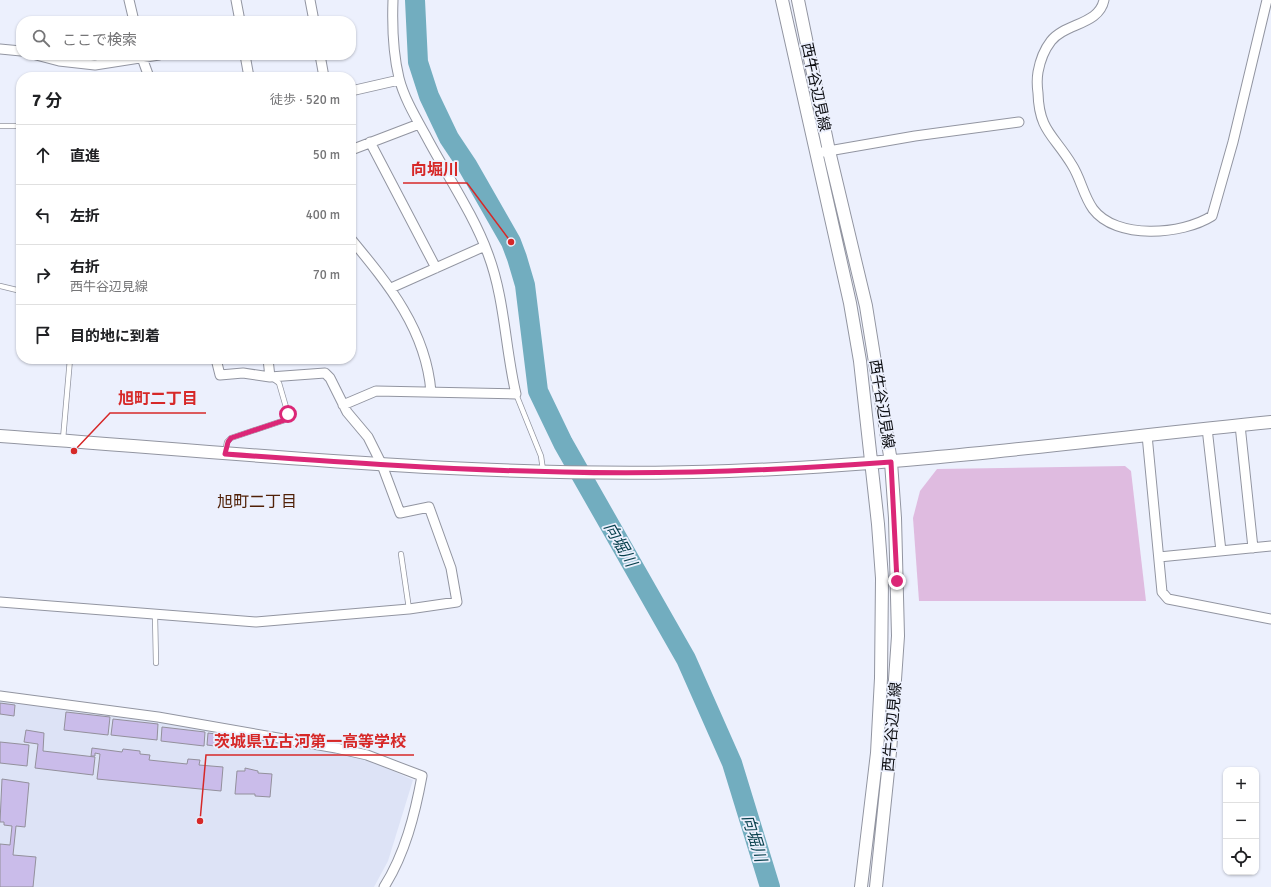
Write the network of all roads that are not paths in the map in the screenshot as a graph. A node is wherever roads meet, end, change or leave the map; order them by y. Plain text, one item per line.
1 (129, 0) edge
2 (236, 0) edge
3 (310, 0) edge
4 (393, 0) edge
5 (782, 0) edge
6 (798, 0) edge
7 (1104, 0) edge
8 (1267, 0) edge
9 (133, 16) edge
10 (239, 16) edge
11 (313, 16) edge
12 (0, 48) edge
13 (16, 49) edge
14 (55, 60) edge
15 (124, 60) edge
16 (142, 60) edge
17 (246, 60) edge
18 (321, 60) edge
19 (147, 72) edge
20 (248, 72) edge
21 (323, 72) edge
22 (400, 80) junction
23 (356, 90) edge
24 (1019, 122) dead end
25 (419, 124) junction
26 (0, 126) edge
27 (16, 126) edge
28 (370, 142) junction
29 (356, 148) edge
30 (829, 151) junction
31 (817, 153) junction
32 (356, 245) edge
33 (485, 246) junction
34 (436, 268) junction
35 (0, 286) edge
36 (391, 288) junction
37 (16, 290) edge
38 (70, 364) edge
39 (217, 364) edge
40 (269, 364) edge
41 (270, 377) junction
42 (431, 392) junction
43 (516, 394) junction
44 (343, 405) junction
45 (1271, 422) edge
46 (1240, 425) junction
47 (1208, 428) junction
48 (1147, 435) junction
49 (0, 436) edge
50 (63, 441) junction
51 (225, 454) junction
52 (891, 462) junction
53 (872, 463) junction
54 (382, 465) junction
55 (543, 472) junction
56 (1271, 546) edge
57 (1253, 548) junction
58 (1221, 551) junction
59 (401, 554) dead end
60 (1159, 557) junction
61 (0, 602) edge
62 (409, 609) junction
63 (155, 615) junction
64 (1271, 619) edge
65 (156, 663) dead end
66 (0, 696) edge
67 (384, 887) edge
68 (861, 887) edge
69 (876, 887) edge

1 - 9 street
2 - 10 street
3 - 11 street
4 - 22 street
5 - 31 street, 西牛谷辺見線
6 - 30 street, 西牛谷辺見線
7 - 8 street
12 - 13 street
14 - 15 street
16 - 19 street
17 - 20 street
18 - 21 street
22 - 23 street
22 - 25 street
24 - 30 street
25 - 28 street
25 - 33 street
26 - 27 lane
28 - 29 street
28 - 34 street
30 - 31 street
30 - 52 street, 西牛谷辺見線
31 - 53 street, 西牛谷辺見線
32 - 36 street
33 - 34 street
33 - 43 street
34 - 36 street
35 - 37 lane
36 - 42 street
38 - 50 lane
39 - 41 street
40 - 41 street
41 - 44 street
41 - 51 lane
42 - 43 street
42 - 44 street
43 - 55 lane
44 - 54 street
45 - 46 street
46 - 47 street
46 - 57 street
47 - 48 street
47 - 58 street
48 - 52 street
48 - 60 street
49 - 50 street
50 - 51 street
51 - 54 street
52 - 53 street
52 - 69 street, 西牛谷辺見線
53 - 55 street
53 - 68 street, 西牛谷辺見線
54 - 55 street
54 - 62 street
56 - 57 street
57 - 58 street
58 - 60 street
59 - 62 lane
60 - 64 street
61 - 63 street
62 - 63 street
63 - 65 lane
66 - 67 street

